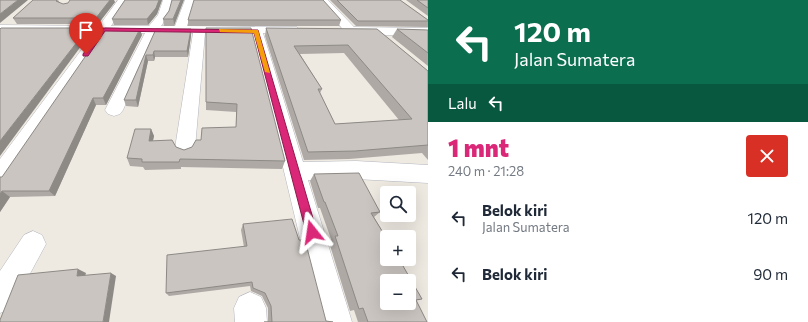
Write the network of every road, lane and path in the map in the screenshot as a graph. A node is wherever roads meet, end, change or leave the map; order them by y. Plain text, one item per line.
1 (123, 0) edge
2 (168, 0) edge
3 (190, 0) edge
4 (323, 0) edge
5 (14, 19) edge
6 (104, 29) junction
7 (1, 30) edge
8 (152, 30) junction
9 (179, 30) junction
10 (305, 30) edge
11 (199, 31) junction
12 (256, 31) junction
13 (336, 31) edge
14 (351, 31) junction
15 (377, 32) junction
16 (428, 32) edge
17 (394, 47) edge
18 (114, 110) dead end
19 (185, 148) edge
20 (296, 171) junction
21 (428, 174) edge
22 (0, 176) edge
23 (34, 244) dead end
24 (0, 298) edge
25 (336, 322) edge

1 - 6 street
2 - 8 street
3 - 9 street
4 - 14 street
5 - 7 street
6 - 7 street
6 - 8 street
6 - 22 street
8 - 9 street
8 - 18 street
9 - 11 street
10 - 12 street
11 - 12 street
11 - 19 street
12 - 20 street
13 - 14 street
14 - 15 street
15 - 16 street
15 - 17 street
20 - 21 street
20 - 25 street
23 - 24 street

